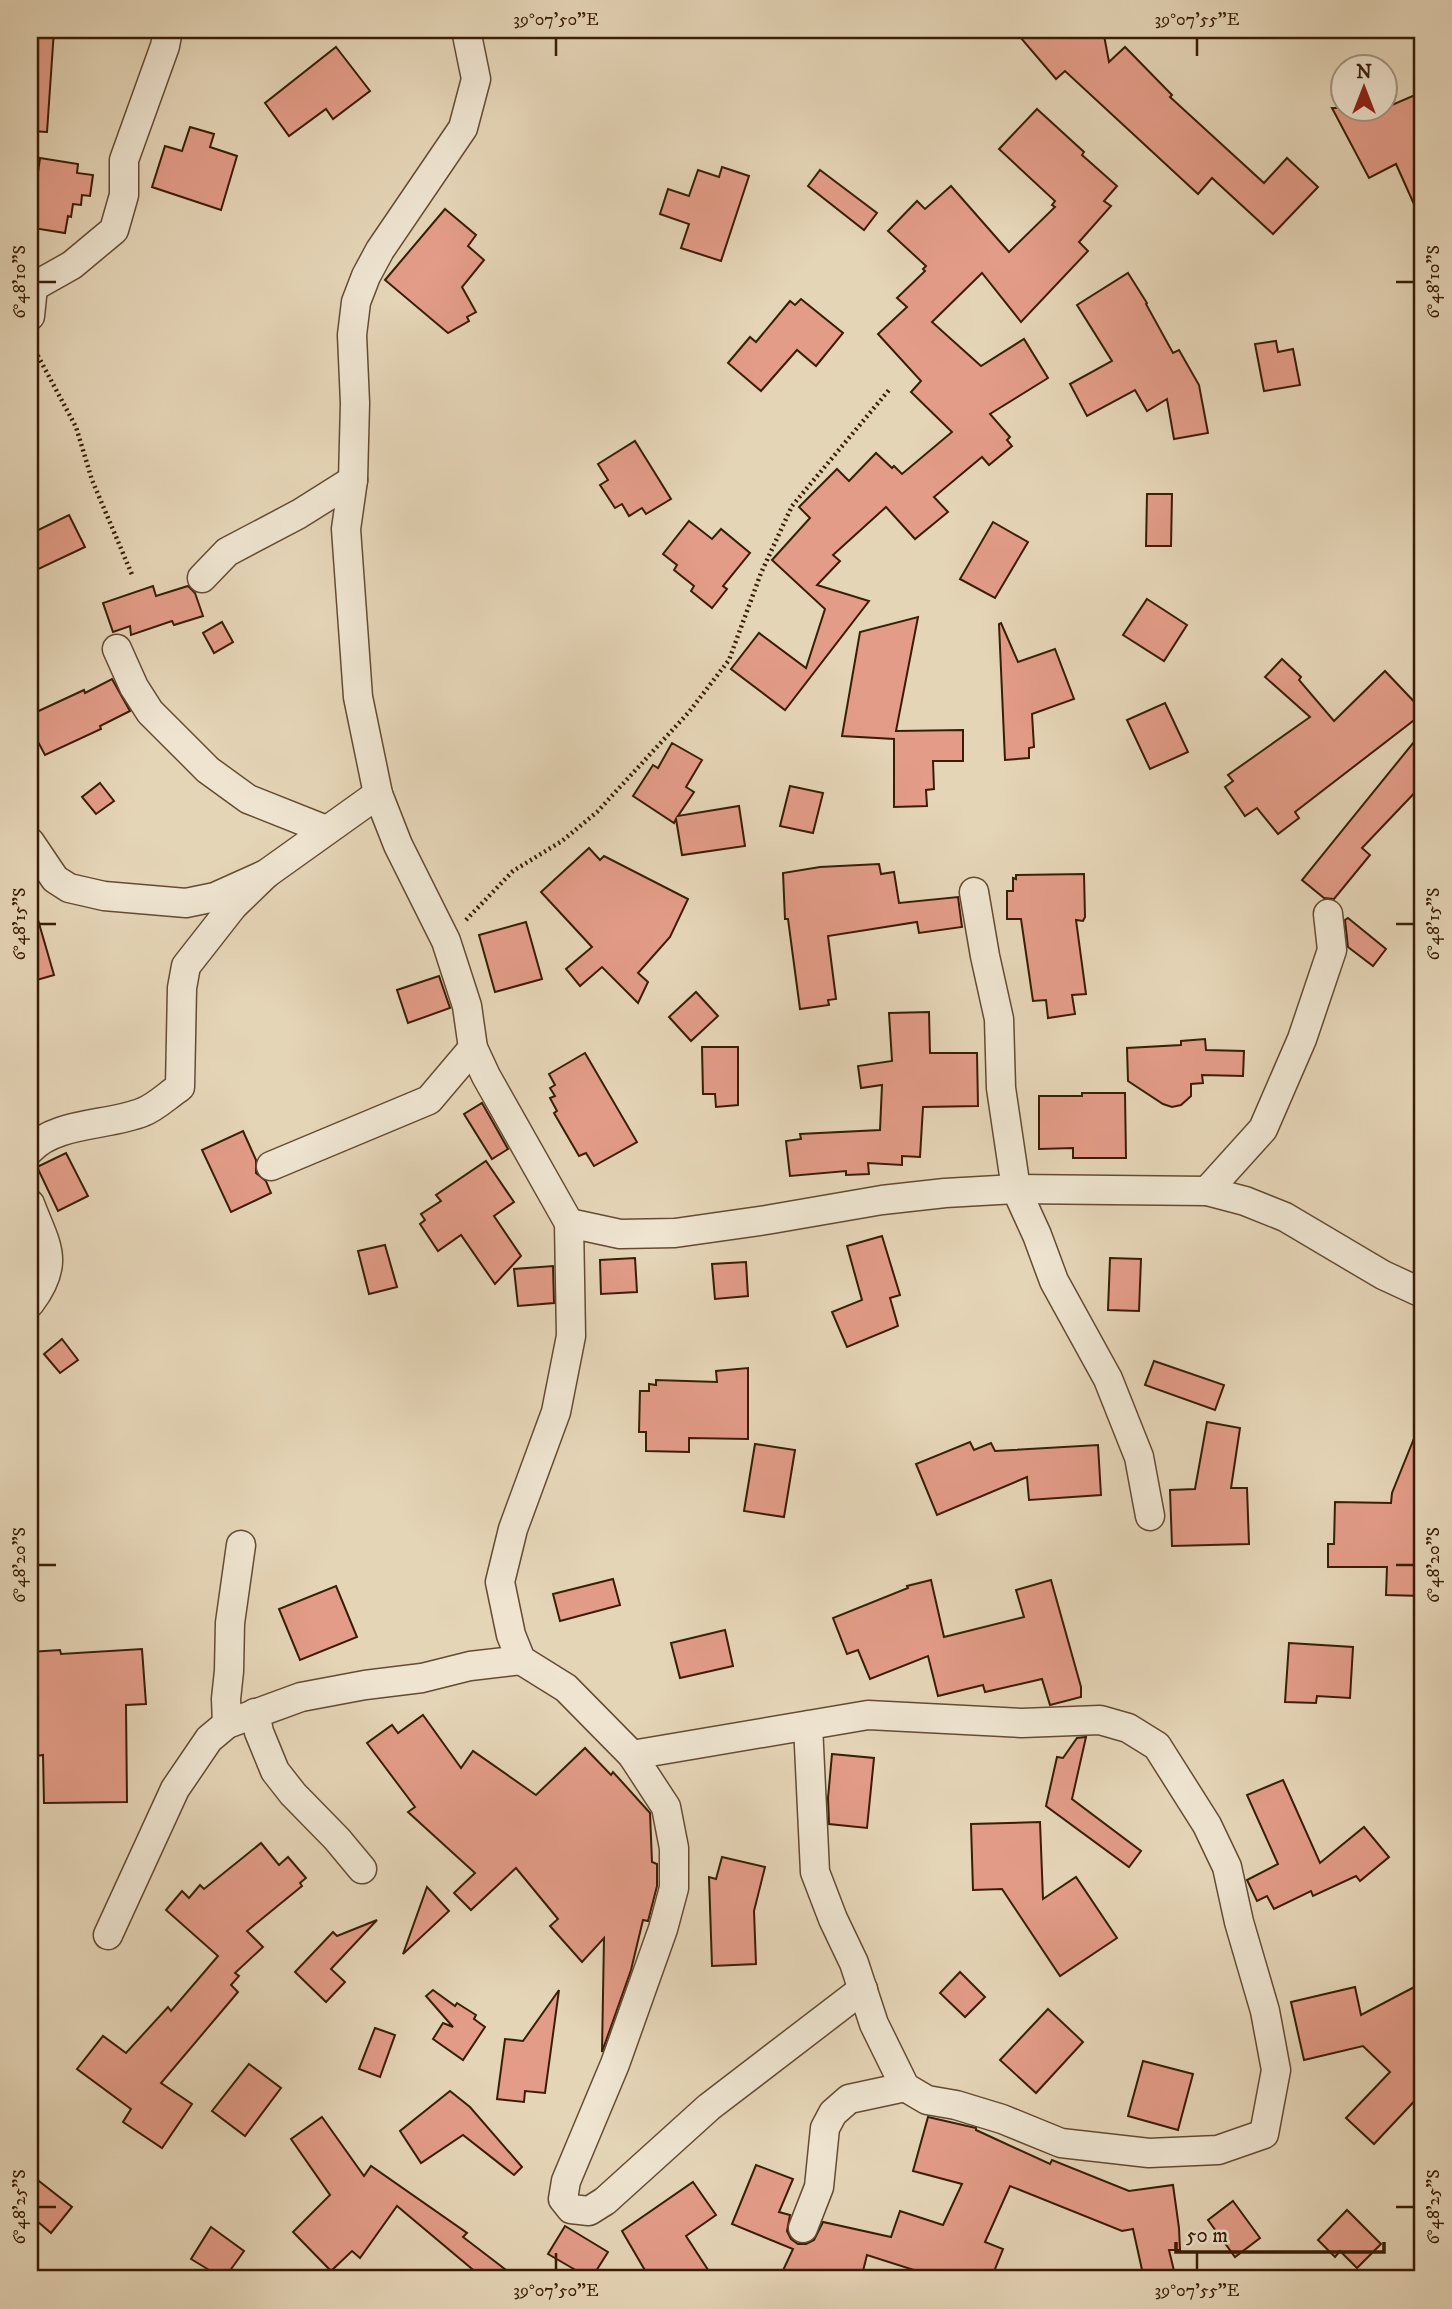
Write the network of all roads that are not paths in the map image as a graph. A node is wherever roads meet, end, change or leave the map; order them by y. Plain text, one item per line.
1 (168, 30) edge
2 (466, 30) edge
3 (30, 316) edge
4 (353, 480) junction
5 (202, 578) dead end
6 (117, 649) dead end
7 (378, 794) junction
8 (326, 830) junction
9 (34, 859) edge
10 (266, 874) junction
11 (974, 892) dead end
12 (1328, 914) dead end
13 (473, 1048) junction
14 (30, 1150) edge
15 (271, 1166) dead end
16 (1016, 1189) junction
17 (1207, 1191) junction
18 (30, 1204) edge
19 (569, 1223) junction
20 (1422, 1293) edge
21 (30, 1303) edge
22 (1150, 1516) dead end
23 (241, 1545) dead end
24 (521, 1660) junction
25 (255, 1713) junction
26 (227, 1724) junction
27 (808, 1725) junction
28 (632, 1755) junction
29 (362, 1869) dead end
30 (108, 1935) dead end
31 (863, 1989) junction
32 (905, 2087) junction
33 (803, 2228) dead end

1 - 3 street
2 - 4 street
4 - 5 street
4 - 7 street
6 - 8 street
7 - 8 street
7 - 13 street
8 - 10 street
9 - 10 street
10 - 14 street
11 - 16 street
12 - 17 street
13 - 15 street
13 - 19 street
16 - 17 street
16 - 19 street
16 - 22 street
17 - 20 street
18 - 21 street
19 - 24 street
23 - 26 street
24 - 25 street
24 - 28 street
25 - 26 street
25 - 29 street
26 - 30 street
27 - 28 street
27 - 31 street
27 - 32 street
28 - 31 street
31 - 32 street
32 - 33 street

